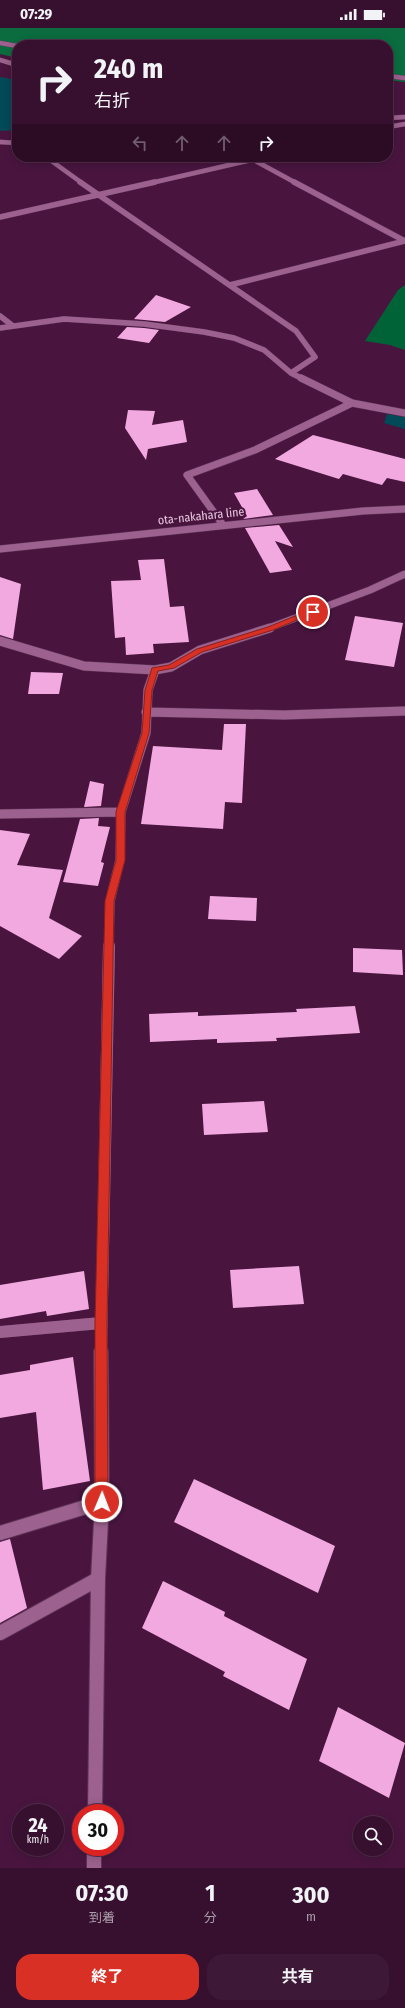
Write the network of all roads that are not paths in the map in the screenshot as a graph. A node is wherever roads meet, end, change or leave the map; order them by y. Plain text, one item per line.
1 (0, 43) edge
2 (12, 45) edge
3 (0, 60) edge
4 (12, 64) edge
5 (393, 77) edge
6 (405, 78) edge
7 (405, 117) edge
8 (393, 118) edge
9 (405, 124) edge
10 (393, 126) edge
11 (0, 142) edge
12 (12, 142) edge
13 (53, 162) edge
14 (234, 162) edge
15 (258, 162) edge
16 (96, 194) junction
17 (0, 218) edge
18 (405, 241) edge
19 (230, 285) junction
20 (0, 316) edge
21 (13, 326) junction
22 (0, 328) edge
23 (292, 373) junction
24 (352, 403) junction
25 (405, 413) edge
26 (405, 509) edge
27 (223, 525) junction
28 (0, 549) edge
29 (405, 574) edge
30 (0, 641) edge
31 (155, 670) junction
32 (405, 711) edge
33 (146, 712) junction
34 (120, 812) junction
35 (0, 814) edge
36 (101, 1323) junction
37 (0, 1332) edge
38 (102, 1502) junction
39 (0, 1533) edge
40 (98, 1579) junction
41 (0, 1632) edge
42 (95, 1804) edge
43 (94, 1856) edge
44 (94, 1868) edge

1 - 2 street
3 - 4 street
5 - 6 street
7 - 8 street
9 - 10 street
11 - 12 street
13 - 16 street
14 - 16 street
15 - 18 street
16 - 17 street
16 - 19 street
18 - 19 street
19 - 23 street
20 - 21 street
21 - 22 street
21 - 23 street
23 - 24 street
24 - 25 street
24 - 27 street
26 - 27 street, ota-nakahara line
27 - 28 street, ota-nakahara line
29 - 31 street
30 - 31 street
31 - 33 street
32 - 33 street
33 - 34 street
34 - 35 street
34 - 36 street
36 - 37 street
36 - 38 street
38 - 39 street
38 - 40 street
40 - 41 street
40 - 42 street
43 - 44 street

